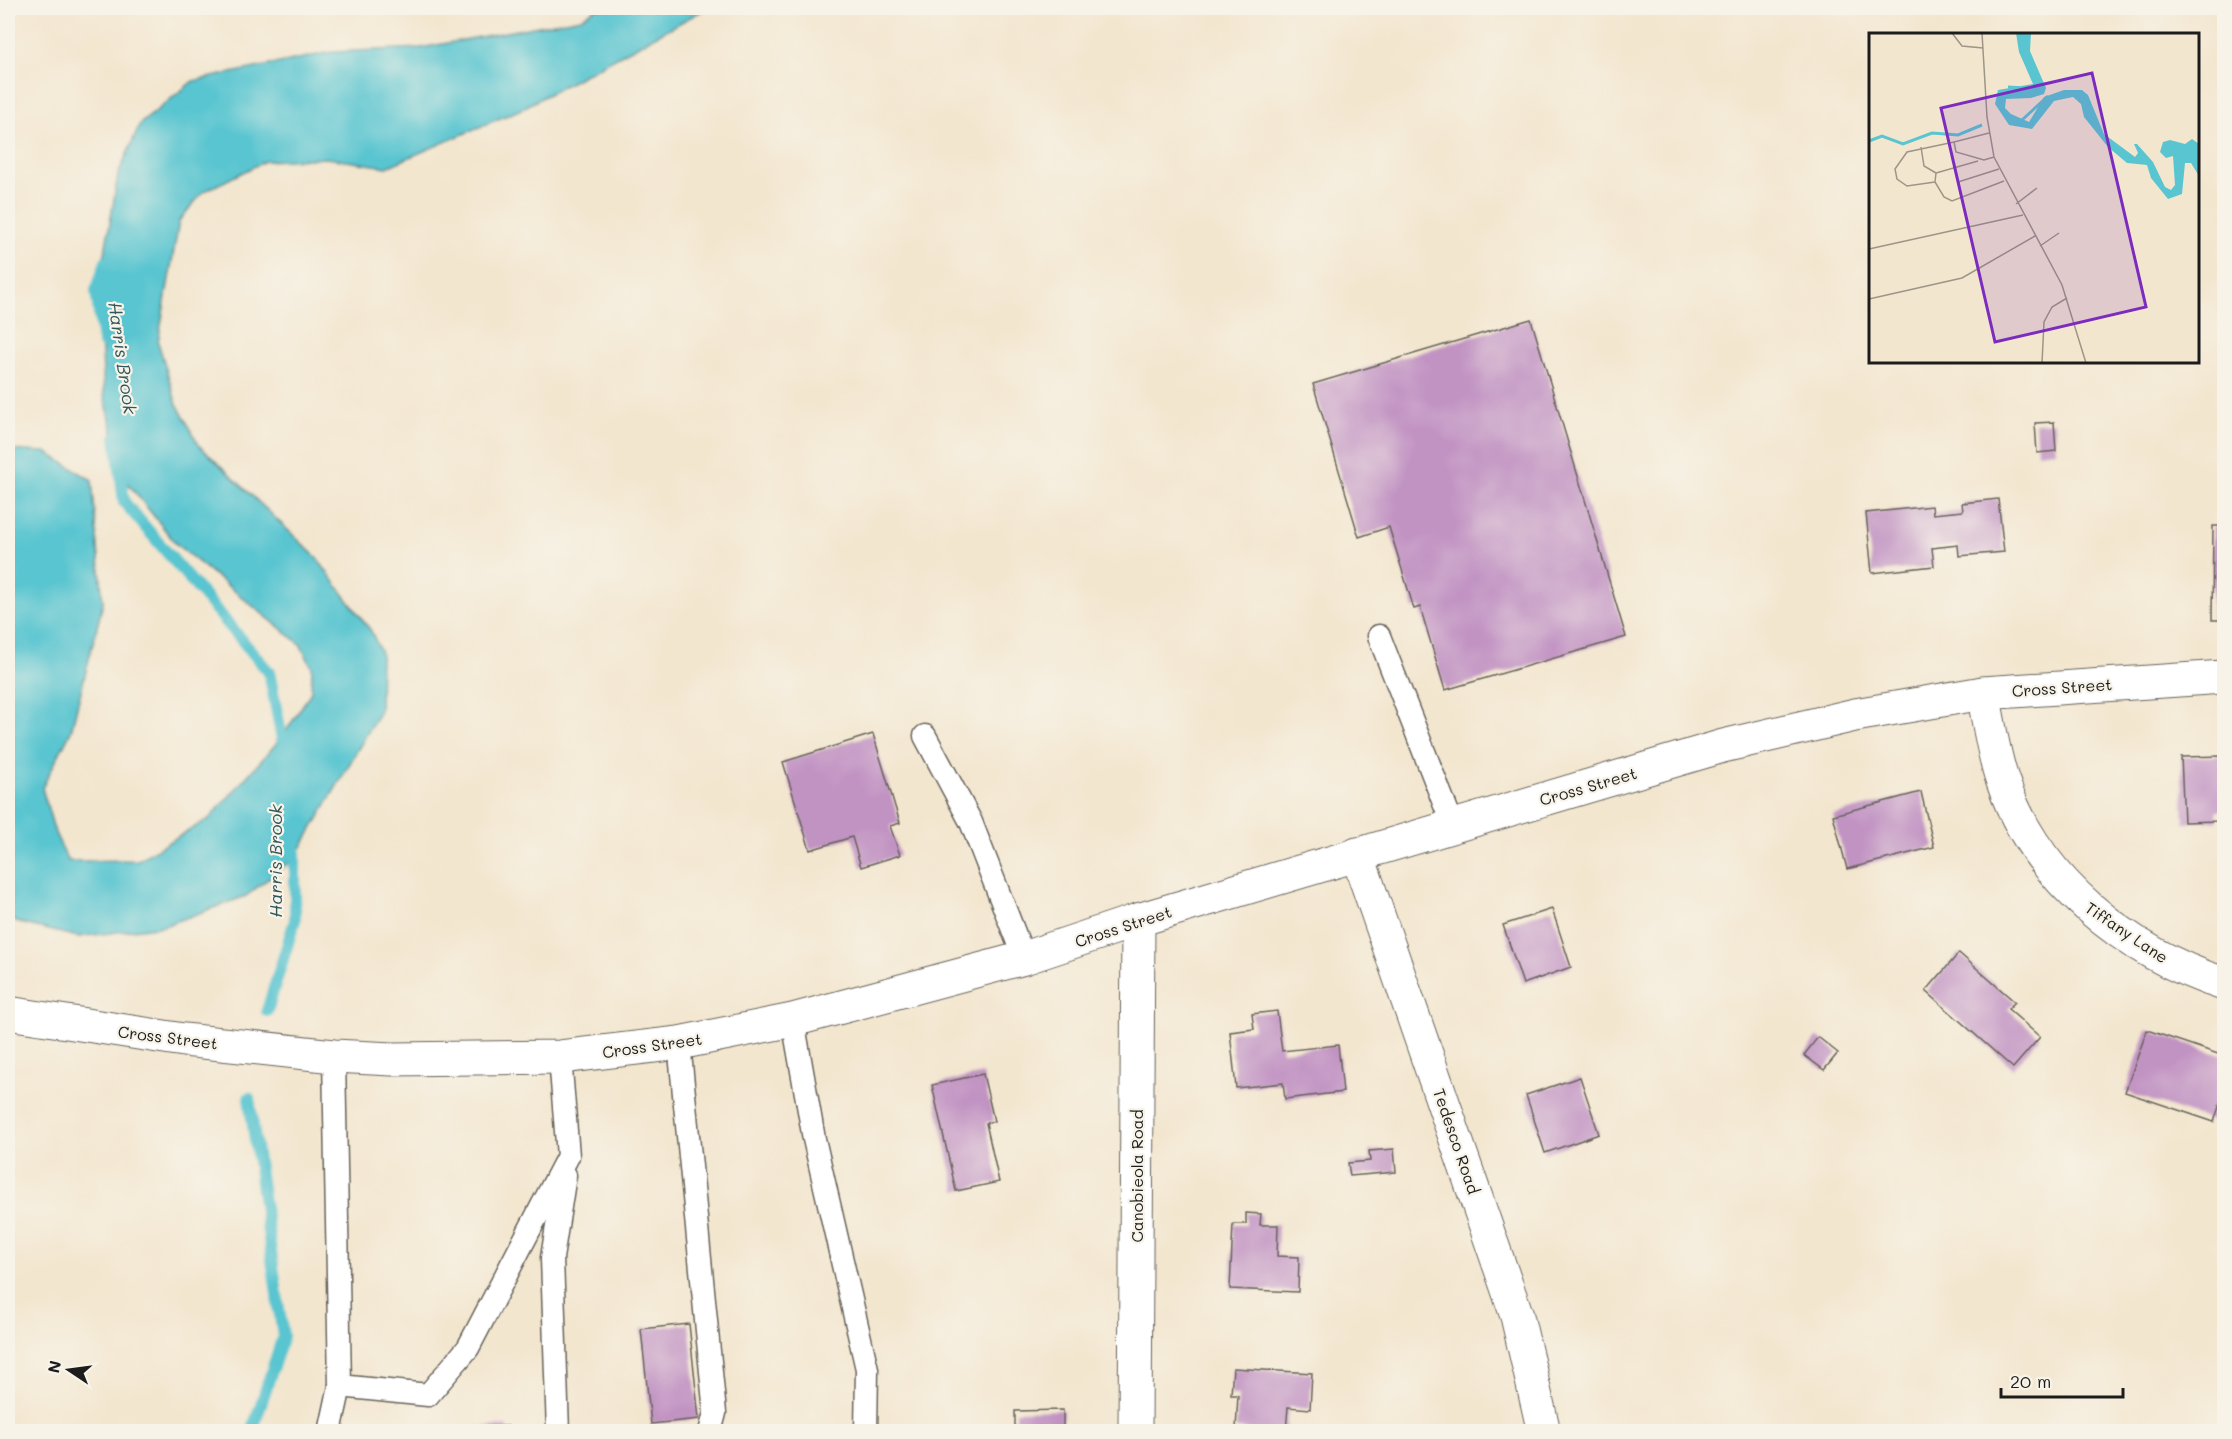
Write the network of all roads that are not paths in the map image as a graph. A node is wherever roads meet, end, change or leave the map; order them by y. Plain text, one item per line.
1 (1379, 636) dead end
2 (2224, 677) edge
3 (1983, 693) junction
4 (925, 736) dead end
5 (1453, 826) junction
6 (1357, 854) junction
7 (1138, 920) junction
8 (1024, 958) junction
9 (2224, 984) edge
10 (8, 1013) edge
11 (793, 1020) junction
12 (679, 1043) junction
13 (334, 1056) junction
14 (560, 1057) junction
15 (568, 1156) junction
16 (340, 1386) junction
17 (330, 1431) edge
18 (559, 1431) edge
19 (710, 1431) edge
20 (866, 1431) edge
21 (1134, 1431) edge
22 (1544, 1431) edge

1 - 5 lane
2 - 3 street, Cross Street
3 - 5 street, Cross Street
3 - 9 street, Tiffany Lane
4 - 8 lane
5 - 6 street, Cross Street
6 - 7 street, Cross Street
6 - 22 street, Tedesco Road
7 - 8 street, Cross Street
7 - 21 street, Canobieola Road
8 - 11 street, Cross Street
10 - 13 street, Cross Street
11 - 12 street, Cross Street
11 - 20 lane
12 - 14 street, Cross Street
12 - 19 lane
13 - 14 street, Cross Street
13 - 16 lane
14 - 15 lane
15 - 16 lane
15 - 18 lane
16 - 17 lane

